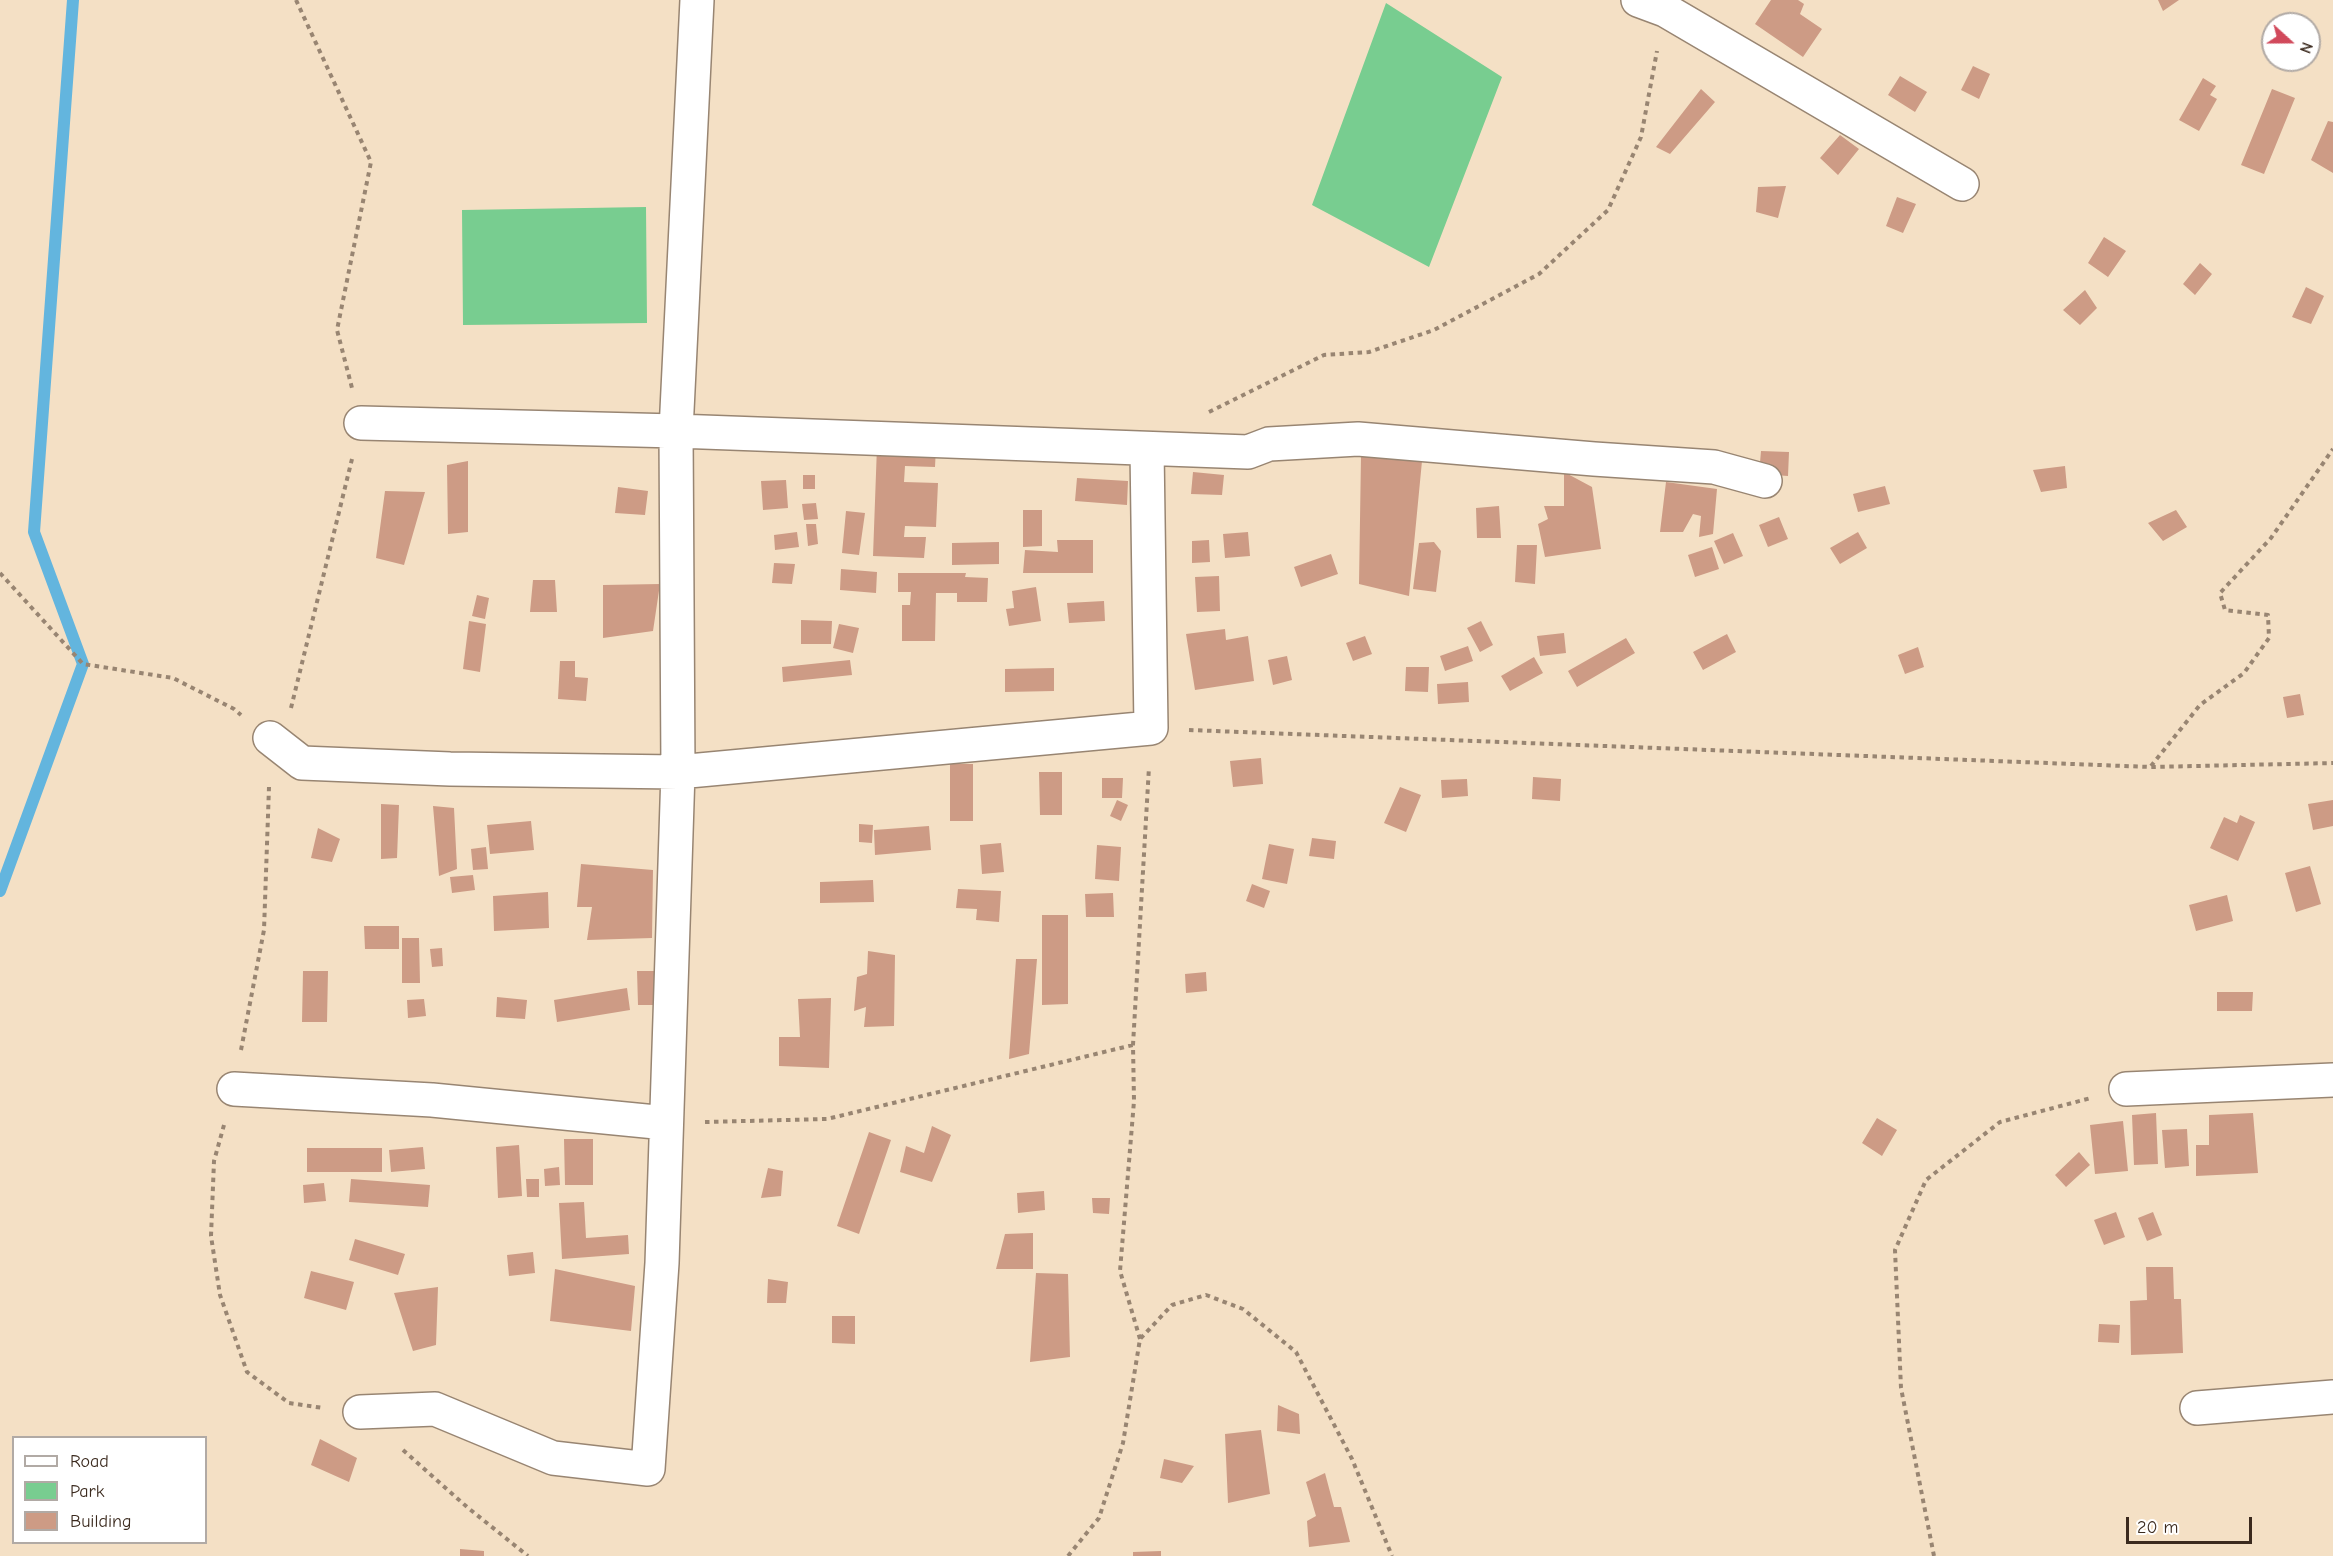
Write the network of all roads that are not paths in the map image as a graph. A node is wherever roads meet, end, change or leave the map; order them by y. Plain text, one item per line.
1 (697, 0) edge
2 (1652, 5) edge
3 (1962, 184) dead end
4 (360, 423) road end
5 (676, 431) junction
6 (1147, 449) junction
7 (1765, 481) dead end
8 (270, 738) road end
9 (678, 772) junction
10 (2333, 1080) edge
11 (234, 1089) road end
12 (2126, 1089) road end
13 (666, 1123) junction
14 (2333, 1397) edge
15 (2197, 1408) dead end
16 (360, 1413) road end

1 - 5 street
2 - 3 street
4 - 5 street
5 - 6 street
5 - 9 street
6 - 7 street
6 - 9 street
8 - 9 street
9 - 13 street
10 - 12 street
11 - 13 street
13 - 16 street
14 - 15 street

